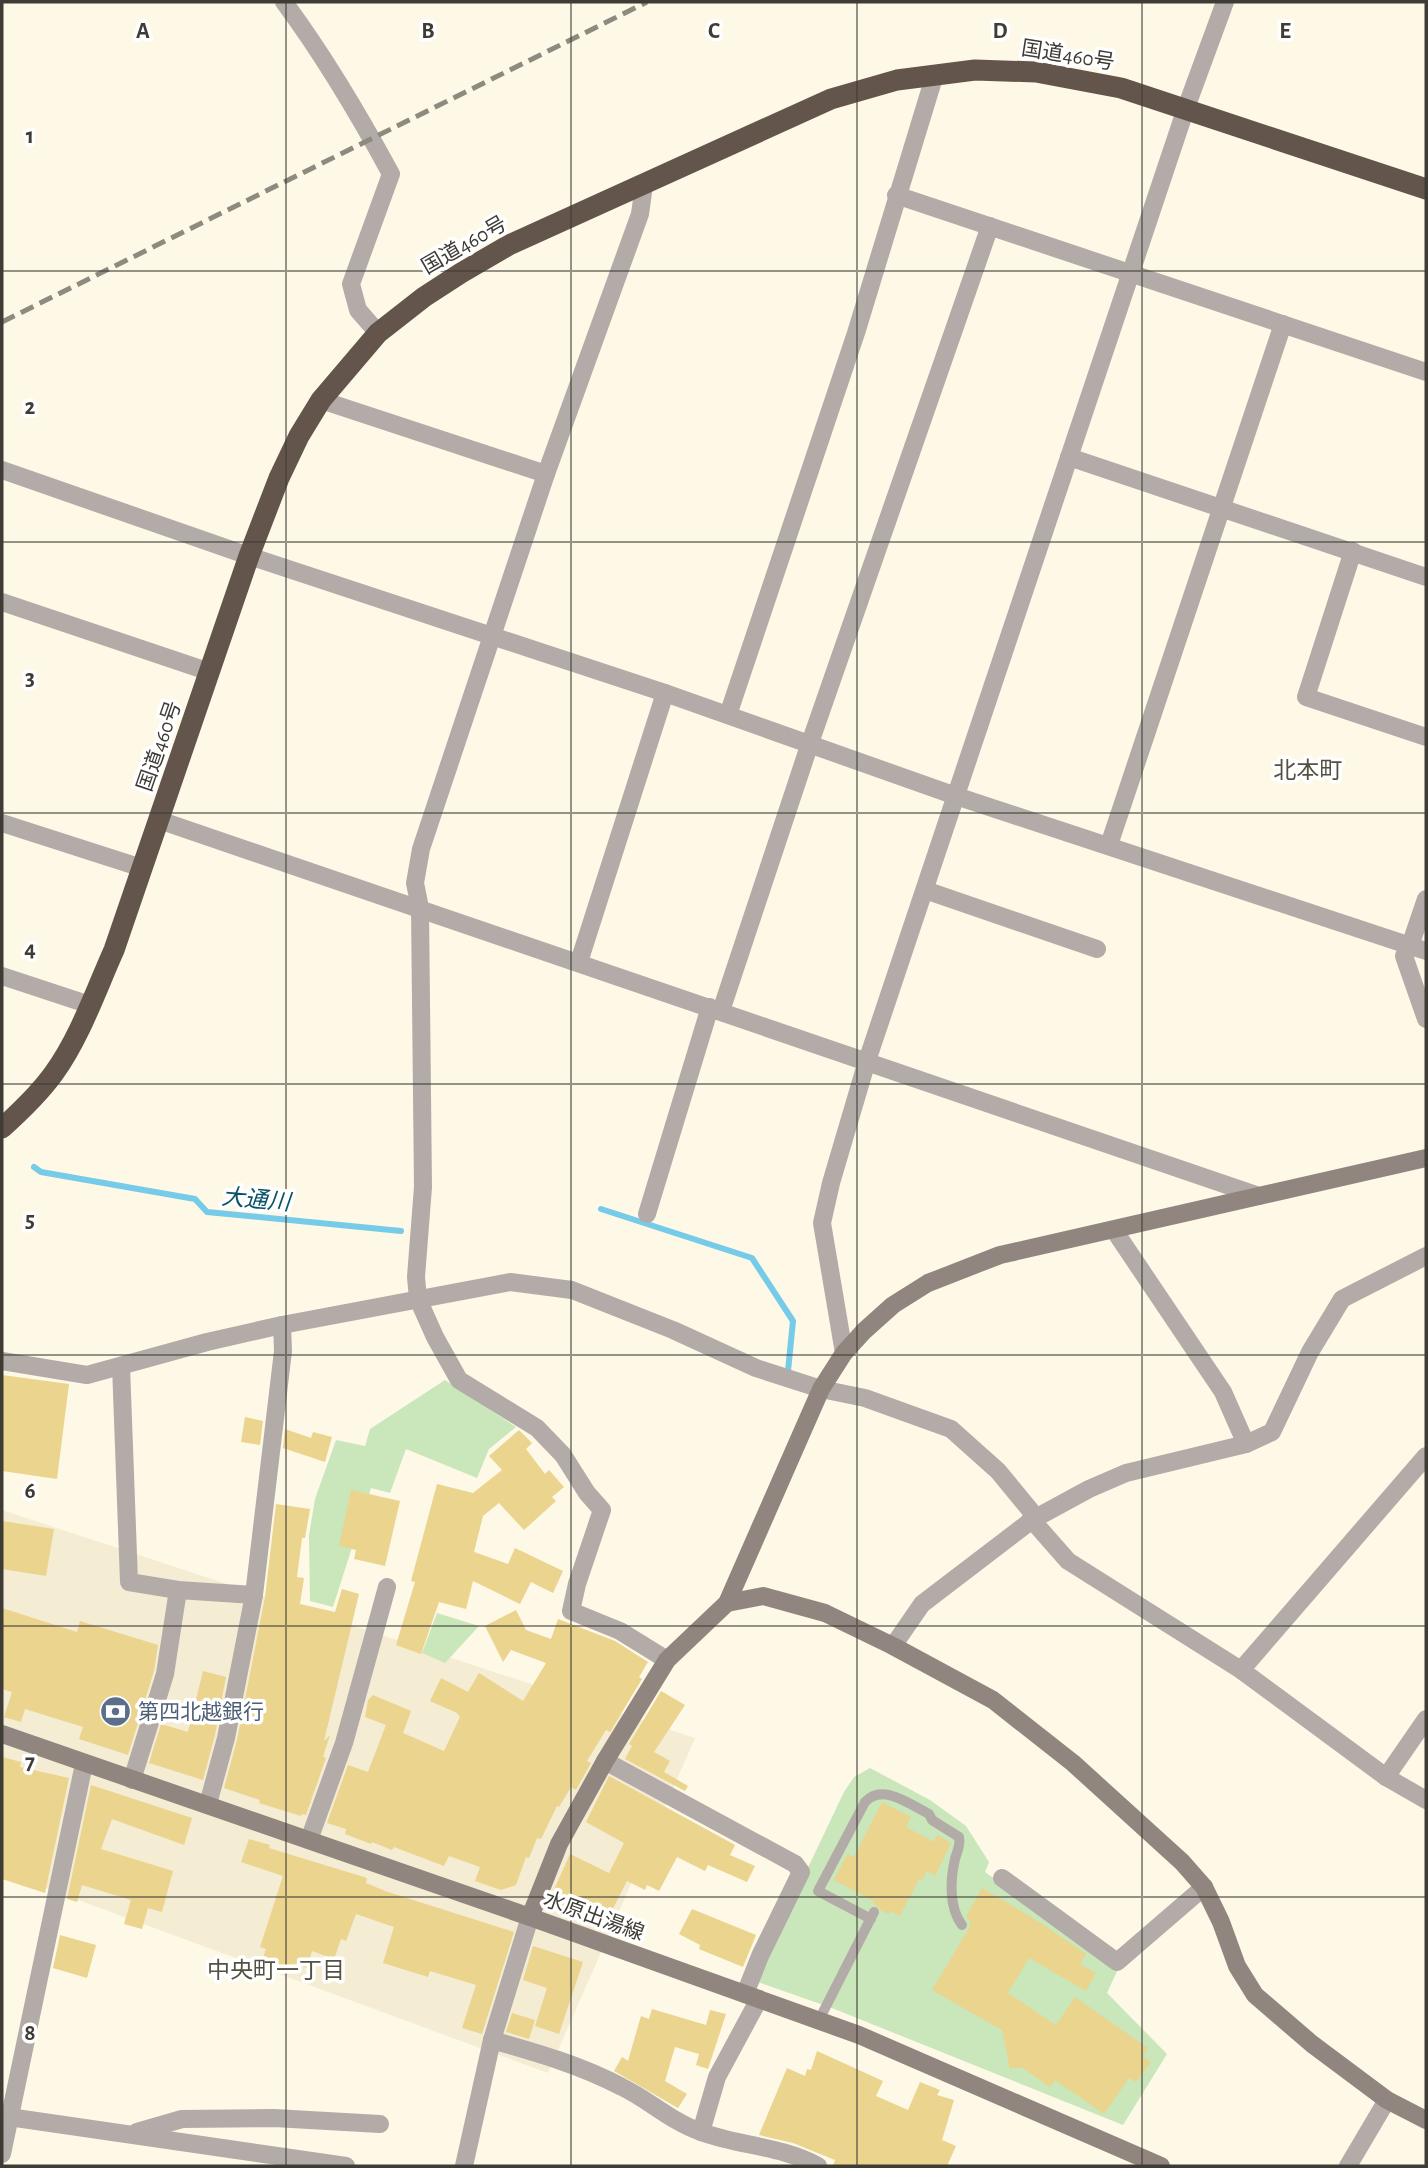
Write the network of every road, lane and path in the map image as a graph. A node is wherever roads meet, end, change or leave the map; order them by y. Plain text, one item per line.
1 (284, 2) edge
2 (1224, 2) edge
3 (935, 75) junction
4 (1186, 108) junction
5 (644, 185) junction
6 (1426, 190) edge
7 (897, 195) junction
8 (990, 226) junction
9 (1131, 273) junction
10 (1283, 324) junction
11 (378, 333) junction
12 (1426, 372) edge
13 (321, 400) junction
14 (1069, 457) junction
15 (2, 470) edge
16 (547, 474) junction
17 (1222, 508) junction
18 (1353, 551) junction
19 (249, 556) junction
20 (1426, 577) edge
21 (2, 602) edge
22 (491, 636) junction
23 (210, 671) junction
24 (665, 693) junction
25 (728, 715) junction
26 (1426, 737) edge
27 (810, 743) junction
28 (956, 796) junction
29 (159, 820) junction
30 (2, 823) edge
31 (1108, 845) junction
32 (142, 868) junction
33 (925, 890) junction
34 (1426, 899) edge
35 (420, 908) junction
36 (1418, 948) edge
37 (1097, 949) dead end
38 (579, 962) junction
39 (2, 976) edge
40 (90, 1005) junction
41 (716, 1009) junction
42 (1426, 1019) edge
43 (867, 1061) junction
44 (2, 1128) edge
45 (1426, 1158) edge
46 (1259, 1196) junction
47 (647, 1214) dead end
48 (1114, 1230) junction
49 (1426, 1256) edge
50 (418, 1300) junction
51 (282, 1325) junction
52 (844, 1353) junction
53 (2, 1361) edge
54 (121, 1366) junction
55 (821, 1389) junction
56 (1246, 1444) junction
57 (1426, 1457) edge
58 (1032, 1520) junction
59 (387, 1587) dead end
60 (178, 1590) junction
61 (254, 1595) junction
62 (727, 1603) junction
63 (893, 1646) junction
64 (667, 1660) junction
65 (1241, 1670) junction
66 (1426, 1719) edge
67 (2, 1734) edge
68 (605, 1760) junction
69 (84, 1763) junction
70 (1385, 1777) junction
71 (132, 1780) junction
72 (1426, 1800) edge
73 (208, 1804) junction
74 (309, 1840) junction
75 (1002, 1878) dead end
76 (1204, 1887) junction
77 (530, 1917) junction
78 (962, 1925) dead end
79 (752, 1996) junction
80 (819, 2021) junction
81 (492, 2040) junction
82 (1387, 2100) junction
83 (6, 2116) edge
84 (1426, 2120) edge
85 (380, 2124) dead end
86 (701, 2132) junction
87 (130, 2134) junction
88 (2, 2154) edge
89 (346, 2166) edge
90 (464, 2166) edge
91 (818, 2166) edge
92 (1161, 2166) edge
93 (1348, 2166) edge

1 - 11 street
2 - 4 street
3 - 4 highway, 国道460号
3 - 5 highway, 国道460号
3 - 7 street
4 - 6 highway, 国道460号
4 - 9 street
5 - 11 highway, 国道460号
5 - 16 street
7 - 8 street
7 - 25 street
8 - 9 street
8 - 27 street
9 - 10 street
9 - 14 street
10 - 12 street
10 - 17 street
11 - 13 highway, 国道460号
13 - 16 street
13 - 19 highway, 国道460号
14 - 17 street
14 - 28 street
15 - 19 street
16 - 22 street
17 - 18 street
17 - 31 street
18 - 20 street
18 - 26 street
19 - 22 street
19 - 23 highway, 国道460号
21 - 23 street
22 - 24 street
22 - 35 street
23 - 29 highway, 国道460号
24 - 25 street
24 - 38 street
25 - 27 street
27 - 28 street
27 - 41 street
28 - 31 street
28 - 33 street
29 - 32 highway, 国道460号
29 - 35 street
30 - 32 street
31 - 36 street
32 - 40 highway, 国道460号
33 - 37 street
33 - 43 street
34 - 36 street
35 - 38 street
35 - 50 street
36 - 42 street
38 - 41 street
39 - 40 street
40 - 44 highway, 国道460号
41 - 43 street
41 - 47 street
43 - 46 street
43 - 52 street
45 - 46 street
46 - 48 street
48 - 52 street
48 - 56 street
49 - 56 street
50 - 51 street
50 - 55 street
50 - 64 street
51 - 54 street
51 - 61 street
52 - 55 street
53 - 54 street
54 - 60 street
55 - 58 street
55 - 62 street
56 - 58 street
57 - 65 street
58 - 63 street
58 - 65 street
59 - 74 street
60 - 61 street
60 - 71 street
61 - 73 street
62 - 63 street
62 - 64 street
63 - 76 street
64 - 68 street
65 - 70 street
66 - 70 street
67 - 69 street, 水原出湯線
68 - 77 street
68 - 79 street
69 - 71 street, 水原出湯線
69 - 83 street
70 - 72 street
71 - 73 street, 水原出湯線
73 - 74 street, 水原出湯線
74 - 77 street, 水原出湯線
75 - 76 street
76 - 82 street
77 - 79 street, 水原出湯線
77 - 81 street
78 - 80 lane
79 - 80 street, 水原出湯線
79 - 86 street
80 - 92 street, 水原出湯線
81 - 86 street
81 - 90 street
82 - 84 street
82 - 93 street
83 - 87 street
83 - 88 street
85 - 87 street
86 - 91 street
87 - 89 street

